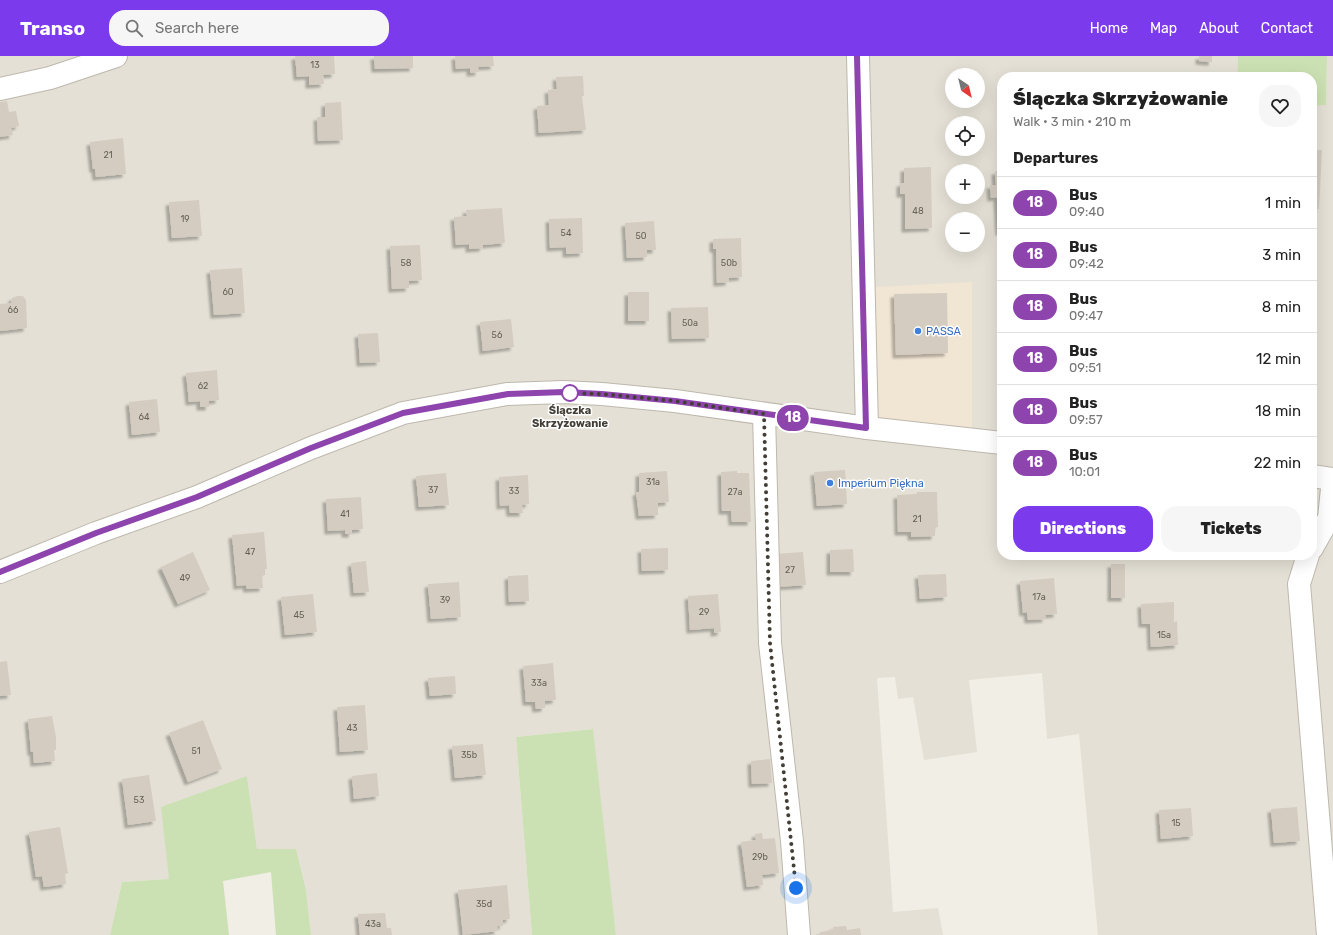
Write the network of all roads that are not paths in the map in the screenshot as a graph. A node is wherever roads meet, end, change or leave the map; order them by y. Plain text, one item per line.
1 (116, 56) edge
2 (858, 56) edge
3 (0, 89) edge
4 (764, 414) junction
5 (866, 428) junction
6 (997, 442) edge
7 (1317, 477) edge
8 (1333, 479) edge
9 (1317, 539) edge
10 (1306, 560) edge
11 (0, 572) edge
12 (799, 935) edge
13 (1328, 935) edge

1 - 3 street
2 - 5 street
4 - 5 street
4 - 11 street
4 - 12 street
5 - 6 street
7 - 8 street
8 - 9 street
10 - 13 street

